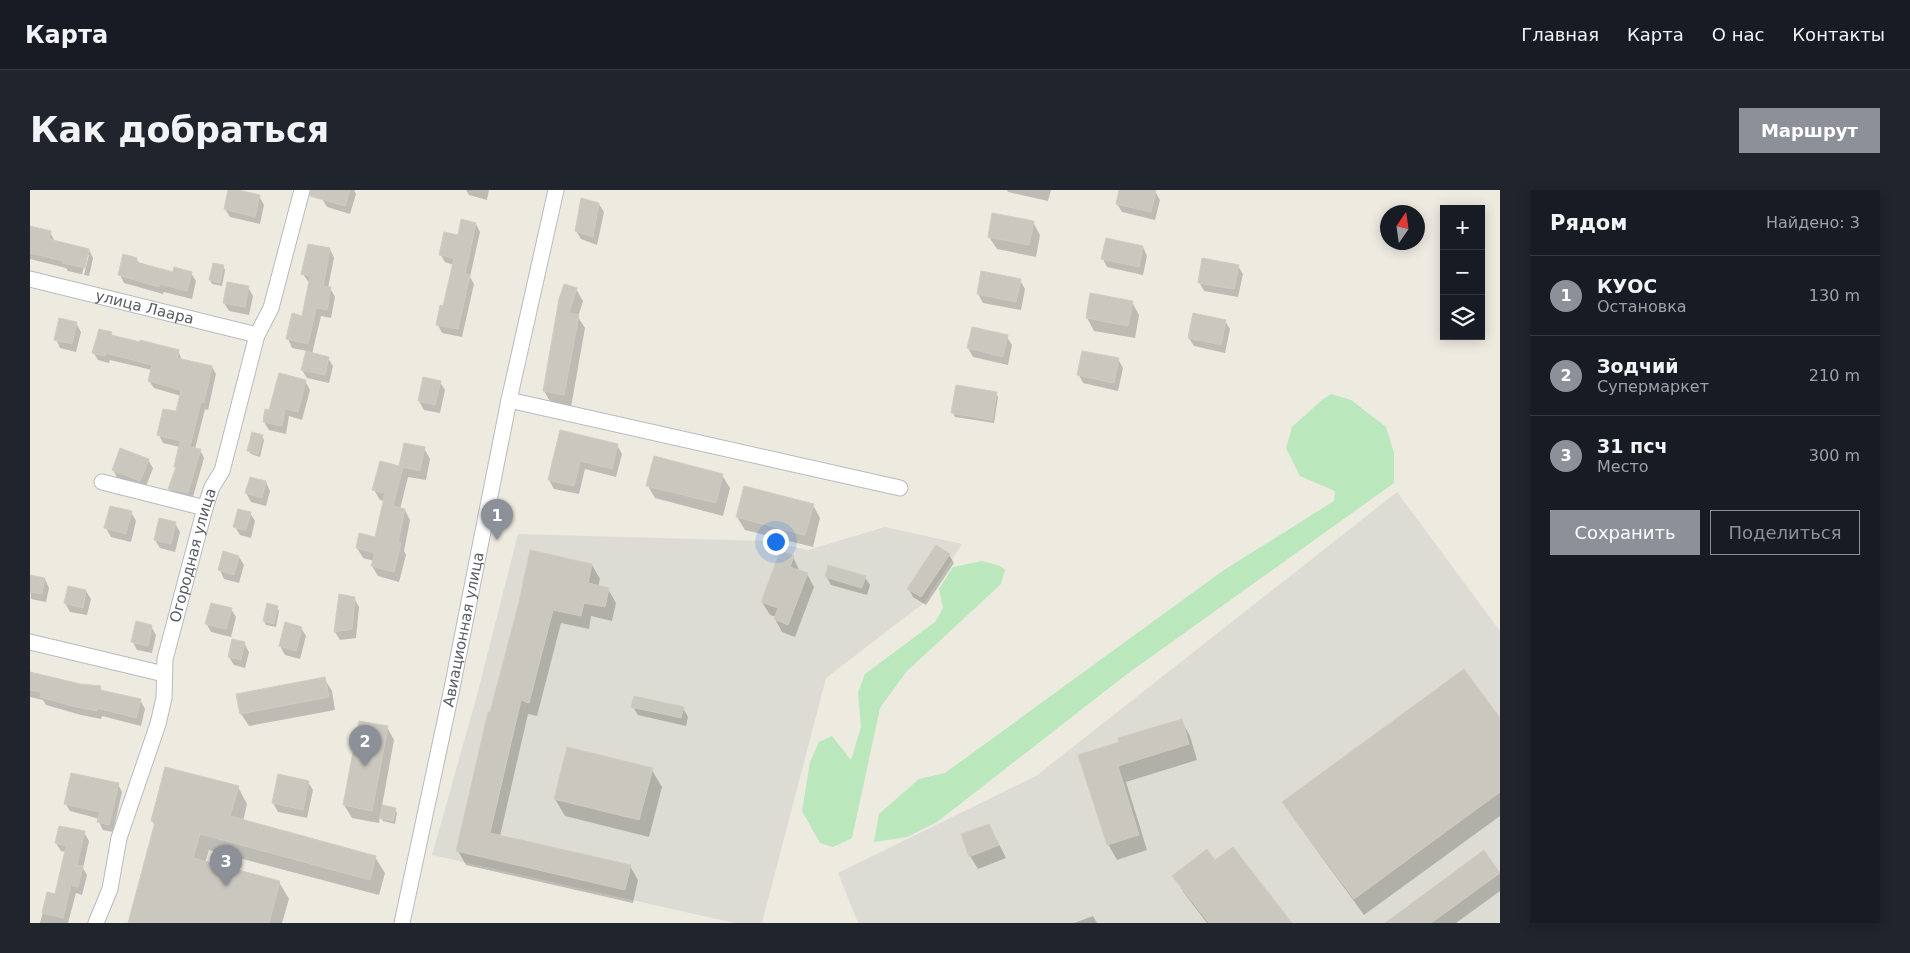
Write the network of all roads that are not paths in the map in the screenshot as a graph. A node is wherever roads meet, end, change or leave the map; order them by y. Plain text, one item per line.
1 (302, 190) edge
2 (556, 190) edge
3 (30, 279) edge
4 (257, 335) junction
5 (509, 400) junction
6 (102, 482) dead end
7 (900, 488) dead end
8 (205, 508) junction
9 (30, 642) edge
10 (164, 674) junction
11 (96, 923) edge
12 (402, 923) edge

1 - 4 street, Огородная улица
2 - 5 street, Авиационная улица
3 - 4 street, улица Лаара
4 - 8 street, Огородная улица
5 - 7 street
5 - 12 street, Авиационная улица
6 - 8 street
8 - 10 street, Огородная улица
9 - 10 street
10 - 11 street, Огородная улица

